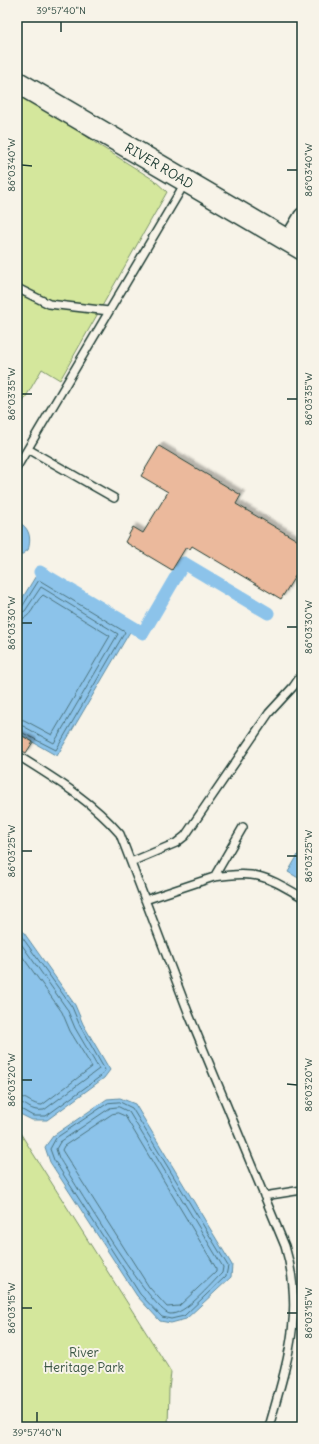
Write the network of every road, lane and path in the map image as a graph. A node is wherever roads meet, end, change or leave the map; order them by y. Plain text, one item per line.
1 (17, 82) edge
2 (186, 182) junction
3 (302, 216) edge
4 (295, 245) edge
5 (17, 288) edge
6 (109, 311) junction
7 (28, 449) junction
8 (17, 467) edge
9 (114, 498) dead end
10 (302, 674) edge
11 (17, 756) edge
12 (244, 827) dead end
13 (131, 862) junction
14 (214, 877) junction
15 (302, 897) edge
16 (145, 900) junction
17 (302, 1190) edge
18 (264, 1196) junction
19 (269, 1427) edge

1 - 2 street, RIVER ROAD
2 - 4 street, RIVER ROAD
2 - 6 lane
3 - 4 street
5 - 6 lane
6 - 7 lane
7 - 8 lane
7 - 9 lane
10 - 13 lane
11 - 13 lane
12 - 14 lane
13 - 16 lane
14 - 15 lane
14 - 16 lane
16 - 18 lane
17 - 18 lane
18 - 19 lane

